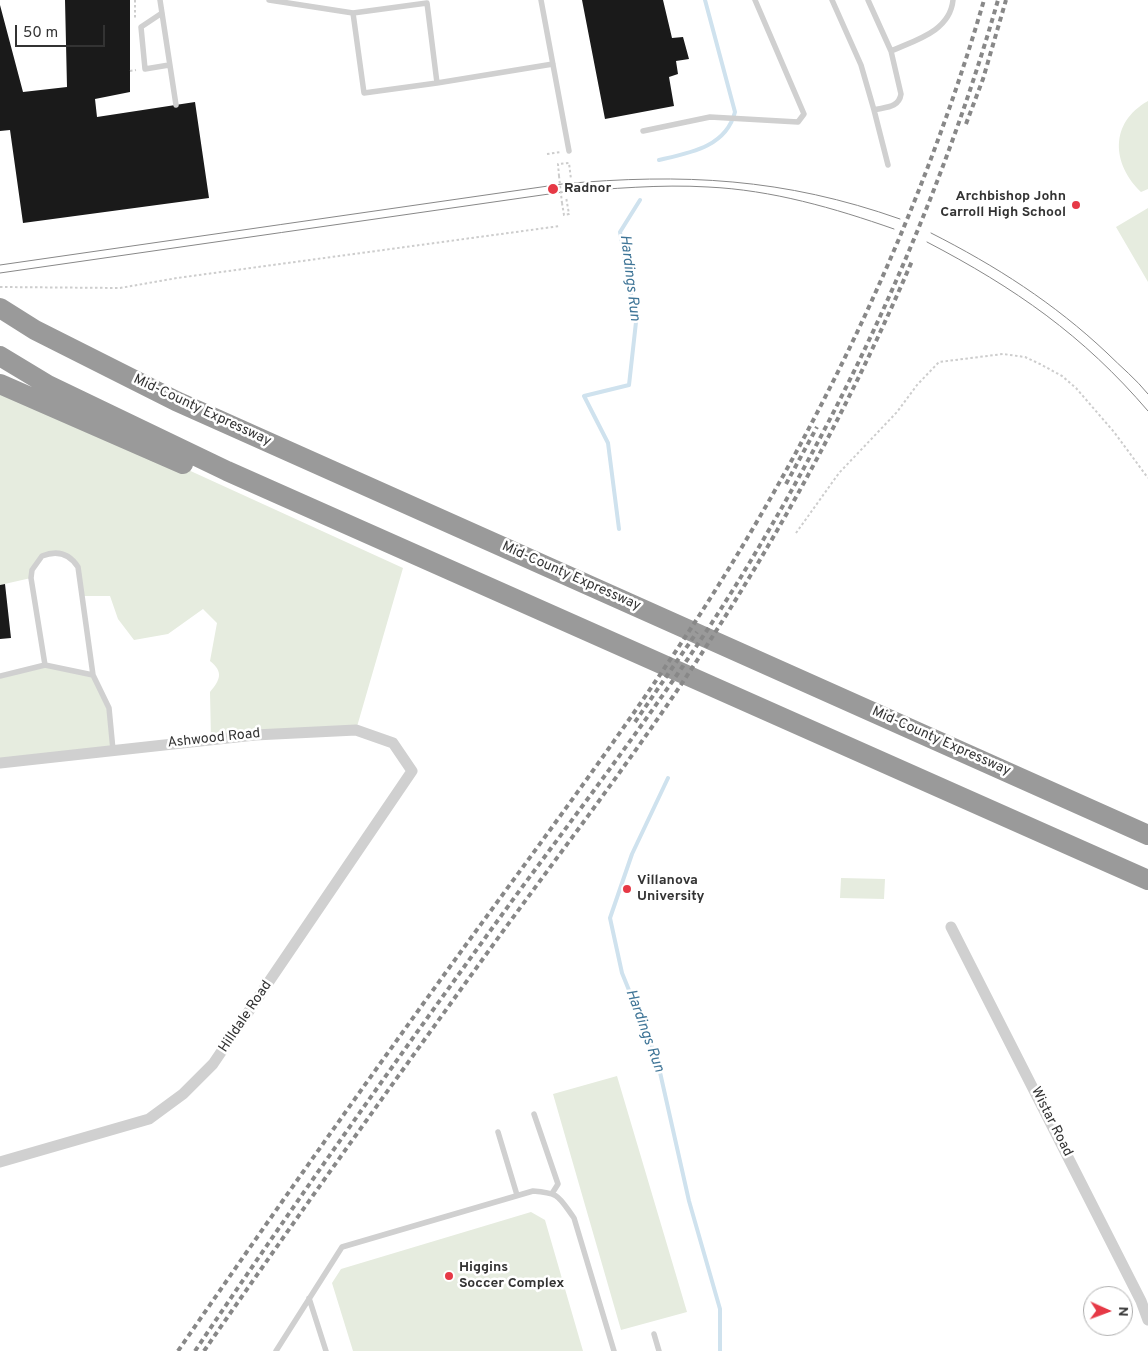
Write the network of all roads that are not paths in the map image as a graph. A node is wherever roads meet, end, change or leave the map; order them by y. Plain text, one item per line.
1 (160, 0) edge
2 (269, 0) edge
3 (541, 0) edge
4 (755, 0) edge
5 (832, 0) edge
6 (868, 0) edge
7 (953, 0) edge
8 (162, 13) junction
9 (353, 13) junction
10 (891, 51) junction
11 (553, 64) junction
12 (169, 65) junction
13 (437, 83) junction
14 (176, 105) dead end
15 (874, 110) junction
16 (643, 131) dead end
17 (569, 151) road end
18 (888, 165) dead end
19 (0, 308) edge
20 (0, 356) edge
21 (0, 384) edge
22 (294, 500) junction
23 (45, 665) junction
24 (93, 675) junction
25 (0, 676) edge
26 (113, 750) junction
27 (0, 763) edge
28 (412, 770) joint
29 (1148, 835) edge
30 (1148, 880) edge
31 (951, 926) dead end
32 (534, 1114) dead end
33 (498, 1132) dead end
34 (0, 1162) edge
35 (553, 1192) junction
36 (516, 1195) junction
37 (309, 1298) junction
38 (1148, 1320) edge
39 (654, 1334) dead end
40 (281, 1343) junction
41 (276, 1351) edge
42 (283, 1351) edge
43 (326, 1351) edge
44 (614, 1351) edge
45 (658, 1351) edge

1 - 8 lane
2 - 9 lane
3 - 11 lane
4 - 16 lane
5 - 15 lane
6 - 10 lane
7 - 10 lane
8 - 12 lane
8 - 12 lane
9 - 13 lane
9 - 13 lane
10 - 15 lane
11 - 13 lane
11 - 17 lane
12 - 14 lane
15 - 18 lane
19 - 29 highway, Mid-County Expressway
20 - 22 highway
21 - 22 highway
22 - 30 highway
23 - 24 lane
23 - 24 lane
23 - 25 lane
24 - 26 lane
26 - 27 street, Ashwood Road
26 - 28 street, Ashwood Road
28 - 34 street, Hilldale Road
31 - 38 street, Wistar Road
32 - 35 lane
33 - 36 lane
35 - 36 lane
35 - 44 lane
36 - 37 lane
37 - 40 lane
37 - 43 lane
39 - 45 lane
40 - 41 lane
40 - 42 lane

